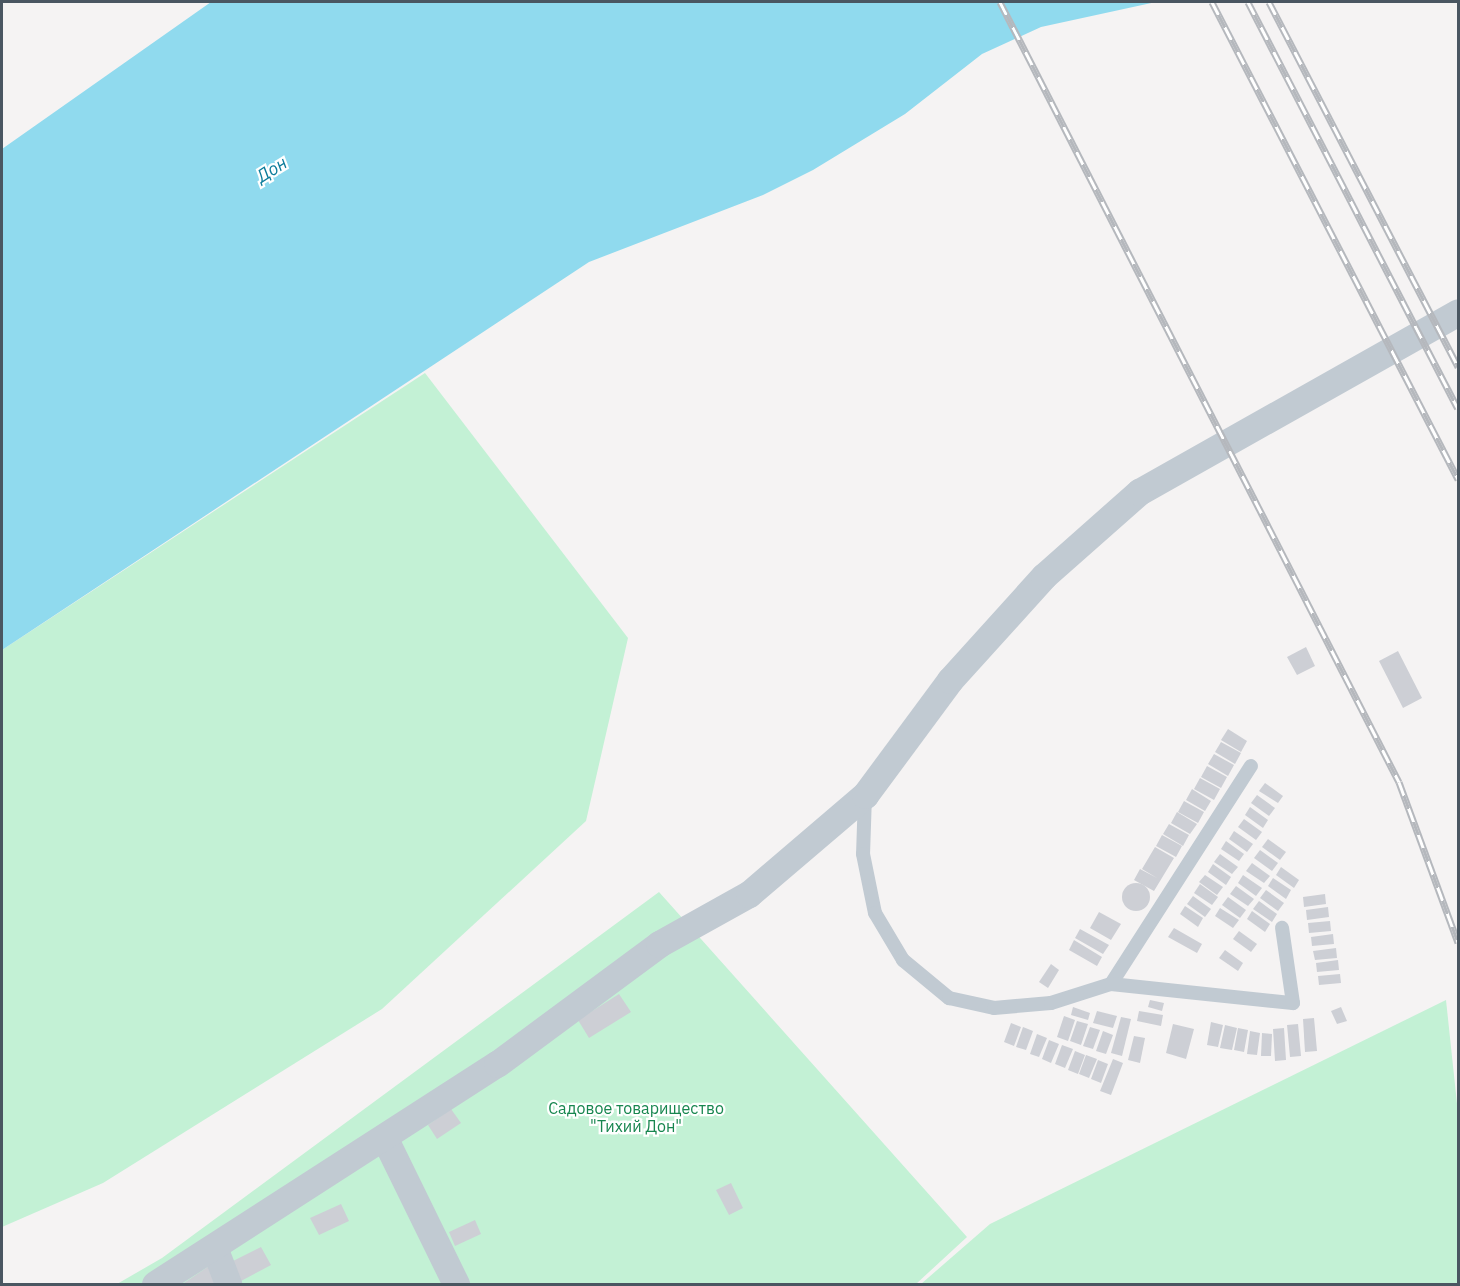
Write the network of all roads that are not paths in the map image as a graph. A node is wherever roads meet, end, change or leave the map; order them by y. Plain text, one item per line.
1 (1458, 312) edge
2 (1251, 766) dead end
3 (865, 795) junction
4 (1282, 928) dead end
5 (1111, 984) junction
6 (384, 1137) junction
7 (214, 1247) junction
8 (155, 1284) edge
9 (228, 1284) edge
10 (456, 1284) edge

1 - 3 street
2 - 5 lane
3 - 5 lane
3 - 6 street
4 - 5 lane
6 - 7 street
6 - 10 street
7 - 8 street
7 - 9 street

